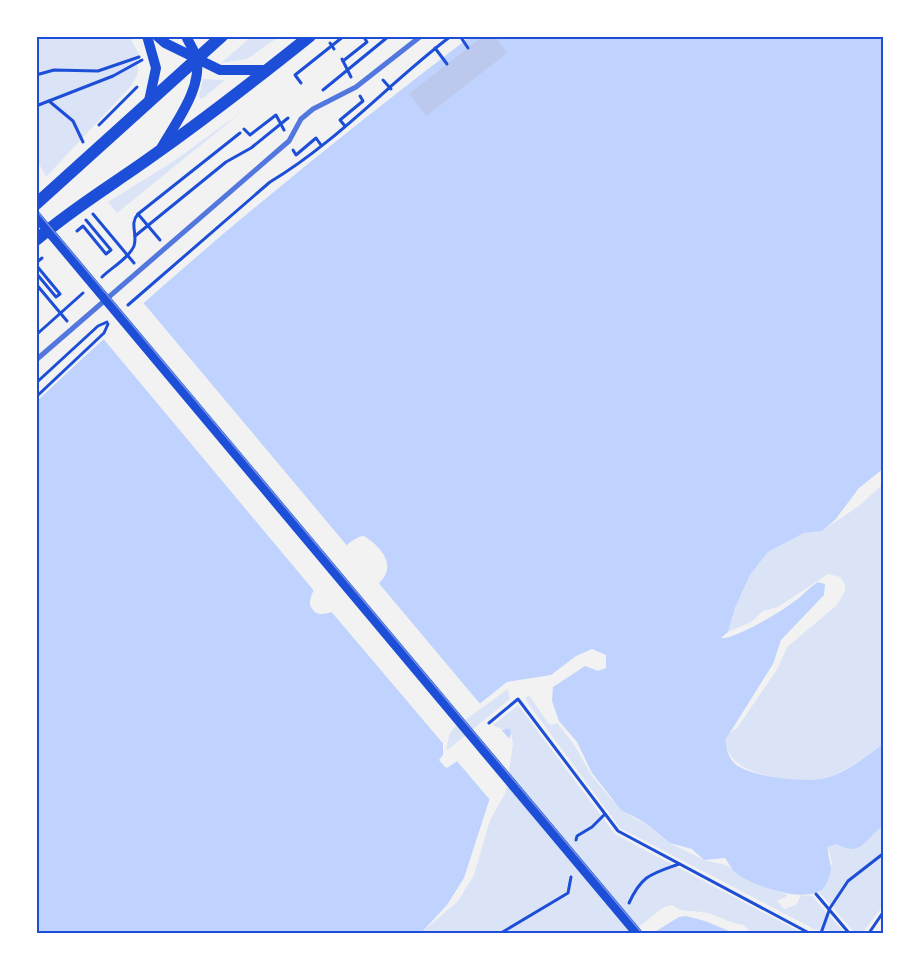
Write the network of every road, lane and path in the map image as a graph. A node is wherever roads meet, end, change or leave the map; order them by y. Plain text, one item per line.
1 (147, 36) edge
2 (158, 36) edge
3 (186, 36) edge
4 (222, 36) edge
5 (310, 36) edge
6 (344, 36) edge
7 (363, 36) edge
8 (389, 36) edge
9 (421, 36) edge
10 (451, 36) edge
11 (460, 36) edge
12 (435, 48) junction
13 (468, 48) dead end
14 (143, 56) dead end
15 (149, 57) dead end
16 (197, 58) junction
17 (447, 64) dead end
18 (267, 70) junction
19 (348, 70) junction
20 (36, 75) edge
21 (140, 79) dead end
22 (380, 82) dead end
23 (301, 83) dead end
24 (391, 88) junction
25 (314, 97) dead end
26 (49, 101) junction
27 (149, 101) junction
28 (36, 106) edge
29 (356, 107) dead end
30 (289, 117) dead end
31 (269, 121) dead end
32 (98, 126) dead end
33 (345, 126) junction
34 (244, 129) dead end
35 (240, 133) dead end
36 (90, 134) dead end
37 (83, 142) junction
38 (321, 145) junction
39 (75, 150) dead end
40 (159, 152) junction
41 (300, 152) dead end
42 (36, 204) edge
43 (93, 214) dead end
44 (138, 214) junction
45 (36, 216) edge
46 (86, 220) dead end
47 (148, 225) junction
48 (77, 231) dead end
49 (36, 240) edge
50 (165, 246) junction
51 (42, 258) dead end
52 (36, 265) edge
53 (139, 269) junction
54 (36, 273) edge
55 (36, 284) edge
56 (124, 308) dead end
57 (72, 327) junction
58 (36, 360) edge
59 (36, 383) edge
60 (36, 397) edge
61 (489, 723) dead end
62 (605, 814) junction
63 (575, 848) dead end
64 (884, 853) edge
65 (679, 864) junction
66 (572, 870) dead end
67 (816, 894) dead end
68 (830, 908) junction
69 (884, 911) edge
70 (624, 913) dead end
71 (806, 932) edge
72 (501, 933) edge
73 (637, 933) edge
74 (821, 933) edge
75 (849, 933) edge
76 (869, 933) edge

1 - 27 main road
2 - 16 main road
3 - 16 main road
4 - 16 main road
5 - 18 main road
6 - 23 path
7 - 19 path
8 - 19 path
9 - 50 street
10 - 12 path
11 - 13 path
12 - 17 path
12 - 24 path
14 - 20 path
15 - 26 path
16 - 18 main road
16 - 27 main road
16 - 40 main road
18 - 40 main road
19 - 25 path
21 - 32 path
22 - 24 path
24 - 33 path
26 - 28 path
26 - 37 path
27 - 42 main road
29 - 33 path
30 - 47 path
31 - 34 path
33 - 38 path
35 - 44 path
36 - 37 path
37 - 39 path
38 - 41 path
38 - 56 path
40 - 49 main road
43 - 53 path
44 - 47 path
44 - 47 path
45 - 73 main road
46 - 48 path
47 - 50 path
50 - 53 street
51 - 52 path
52 - 54 path
53 - 57 street
55 - 57 path
57 - 58 street
59 - 60 path
61 - 62 path
62 - 63 path
62 - 65 path
64 - 68 path
65 - 70 path
65 - 71 path
66 - 72 path
67 - 68 path
68 - 74 path
68 - 75 path
69 - 76 path

